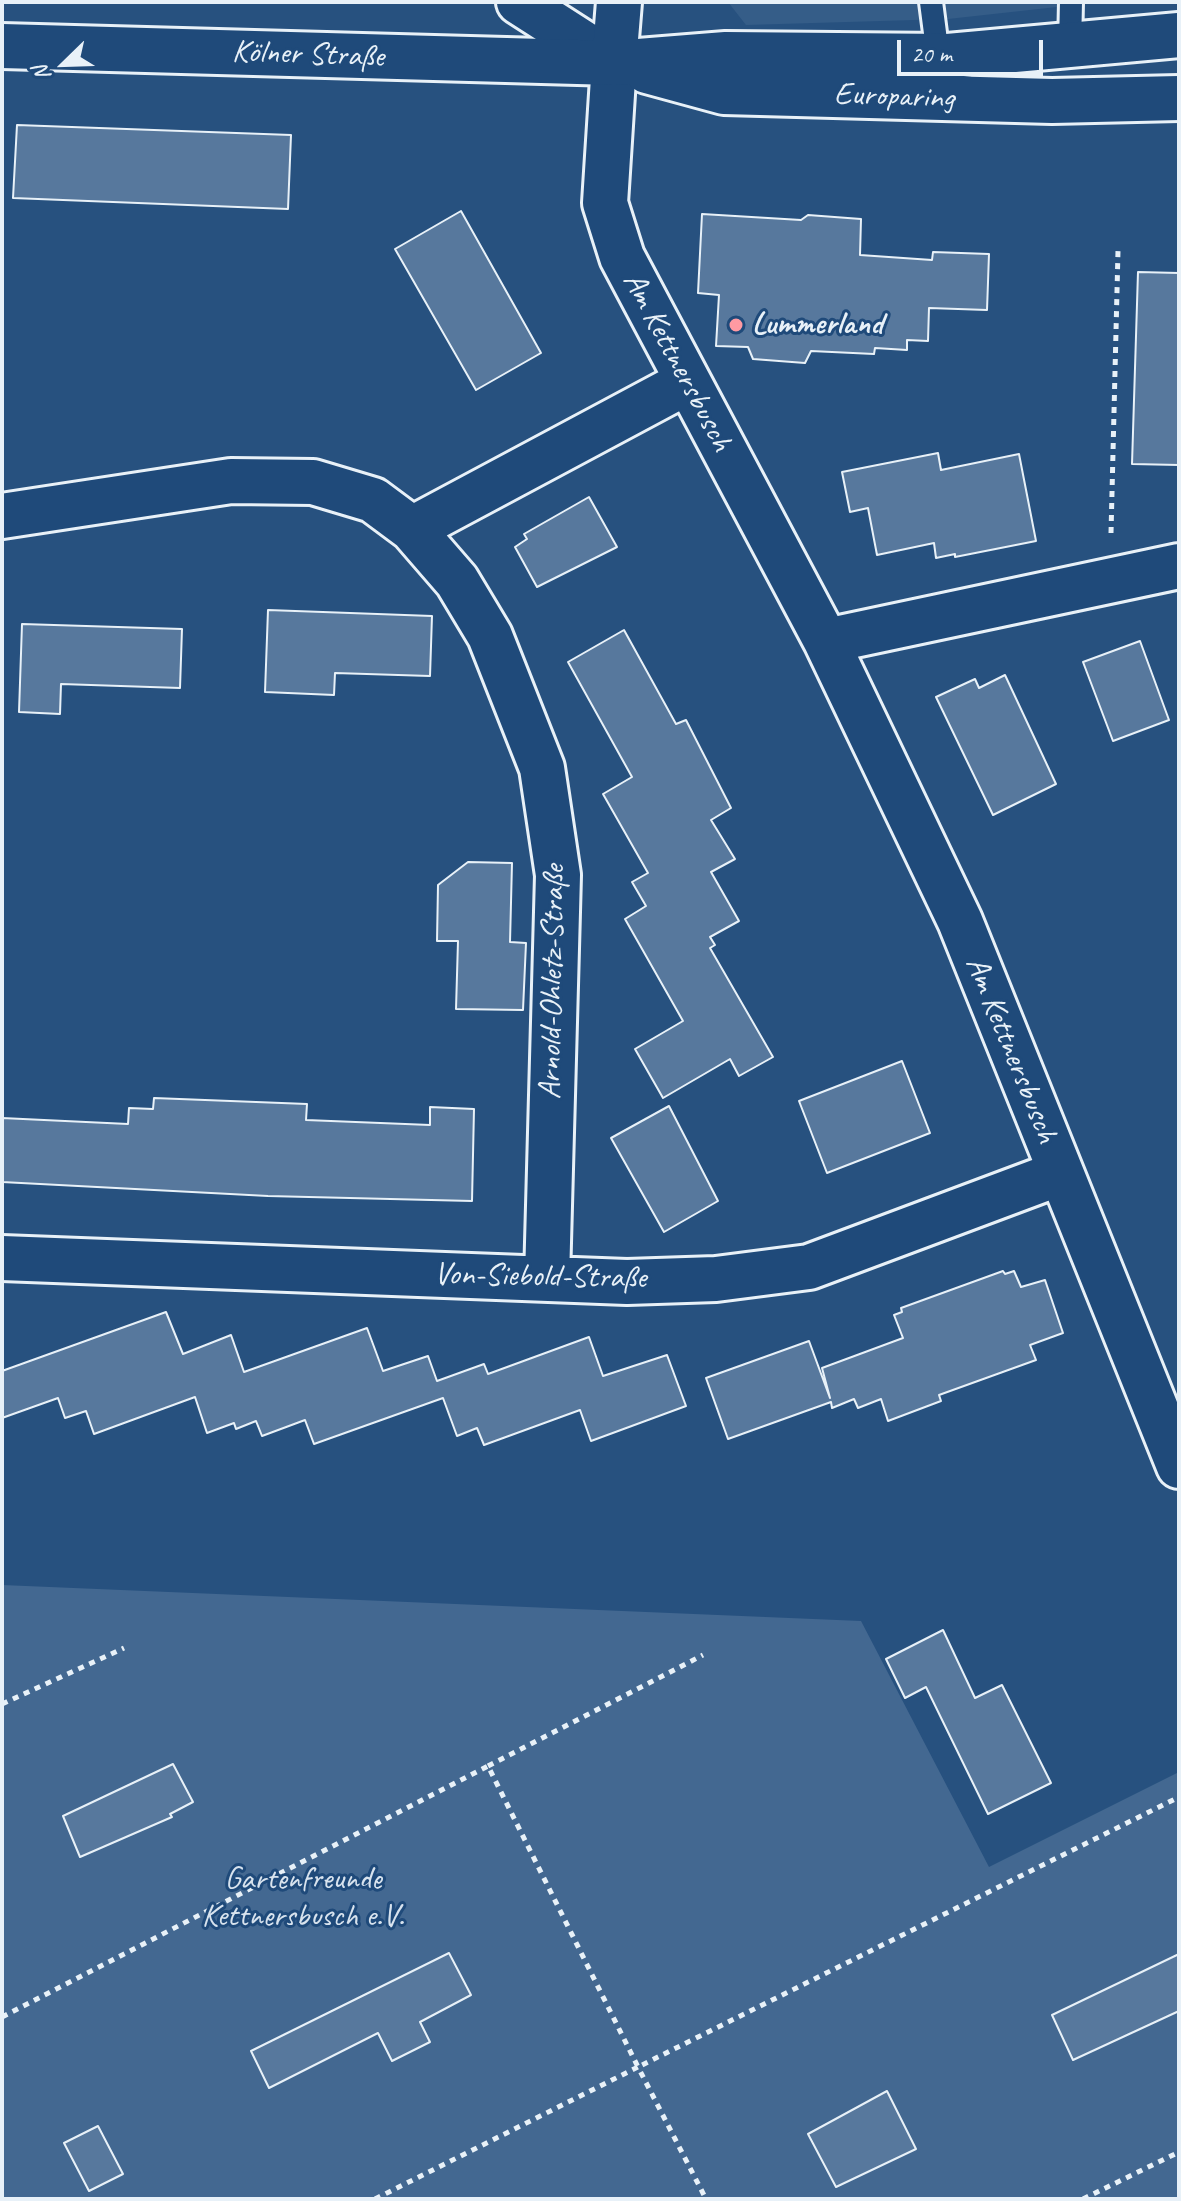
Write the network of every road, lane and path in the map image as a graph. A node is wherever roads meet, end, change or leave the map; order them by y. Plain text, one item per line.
1 (519, 2) edge
2 (619, 2) edge
3 (931, 2) edge
4 (1071, 2) edge
5 (1179, 35) edge
6 (2, 46) edge
7 (1070, 47) junction
8 (938, 56) junction
9 (614, 63) junction
10 (1179, 98) edge
11 (1118, 251) dead end
12 (687, 382) junction
13 (2, 516) edge
14 (412, 529) junction
15 (1179, 566) edge
16 (1110, 578) junction
17 (826, 641) junction
18 (1060, 1173) junction
19 (2, 1258) edge
20 (547, 1279) junction
21 (1177, 1458) edge
22 (124, 1648) dead end
23 (703, 1655) dead end
24 (2, 1704) edge
25 (488, 1766) junction
26 (1179, 1797) edge
27 (2, 2017) edge
28 (638, 2067) junction
29 (1179, 2152) edge
30 (375, 2199) edge
31 (706, 2199) edge
32 (1083, 2199) edge

1 - 9 street
2 - 9 street, Am Kettnersbusch
3 - 8 lane
4 - 7 lane
5 - 7 street, Kölner Straße
6 - 9 street, Kölner Straße
7 - 8 street, Kölner Straße
8 - 9 street, Kölner Straße
9 - 10 street, Europaring
9 - 12 street, Am Kettnersbusch
11 - 16 path
12 - 14 street
12 - 17 street, Am Kettnersbusch
13 - 14 street, Arnold-Ohletz-Straße
14 - 20 street, Arnold-Ohletz-Straße
15 - 16 street
16 - 17 street
17 - 18 street, Am Kettnersbusch
18 - 20 street, Von-Siebold-Straße
18 - 21 street, Am Kettnersbusch
19 - 20 street, Von-Siebold-Straße
22 - 24 path
23 - 25 path
25 - 27 path
25 - 28 path
26 - 28 path
28 - 30 path
28 - 31 path
29 - 32 path

